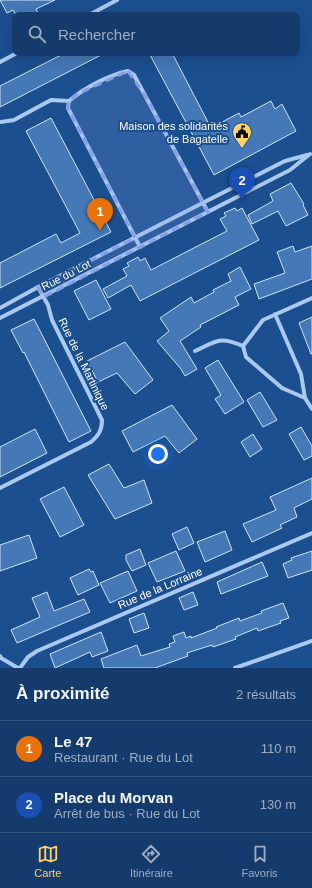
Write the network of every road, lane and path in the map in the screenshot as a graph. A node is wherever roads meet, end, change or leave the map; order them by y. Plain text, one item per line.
1 (117, 0) edge
2 (95, 12) edge
3 (12, 56) edge
4 (0, 62) edge
5 (69, 101) junction
6 (1, 122) dead end
7 (311, 155) edge
8 (202, 203) junction
9 (208, 212) junction
10 (135, 238) junction
11 (140, 247) junction
12 (38, 287) junction
13 (44, 296) junction
14 (312, 298) edge
15 (0, 308) edge
16 (276, 314) junction
17 (0, 318) edge
18 (243, 346) junction
19 (195, 351) dead end
20 (305, 398) junction
21 (312, 409) edge
22 (0, 488) edge
23 (312, 533) edge
24 (312, 641) edge
25 (0, 656) edge
26 (19, 668) edge
27 (235, 668) edge

1 - 2 street
3 - 4 street
5 - 6 street
5 - 8 street
5 - 10 street
7 - 8 street, Rue du Lot
7 - 9 street, Rue du Lot
8 - 9 street
8 - 10 street, Rue du Lot
9 - 11 street, Rue du Lot
10 - 11 street
10 - 12 street, Rue du Lot
11 - 13 street, Rue du Lot
12 - 13 street, Rue de la Martinique
12 - 15 street, Rue du Lot
13 - 17 street, Rue du Lot
13 - 22 street, Rue de la Martinique
14 - 16 street
16 - 18 street
16 - 20 street
18 - 19 street
18 - 20 street
20 - 21 street
23 - 26 street, Rue de la Lorraine
24 - 27 street
25 - 26 street

